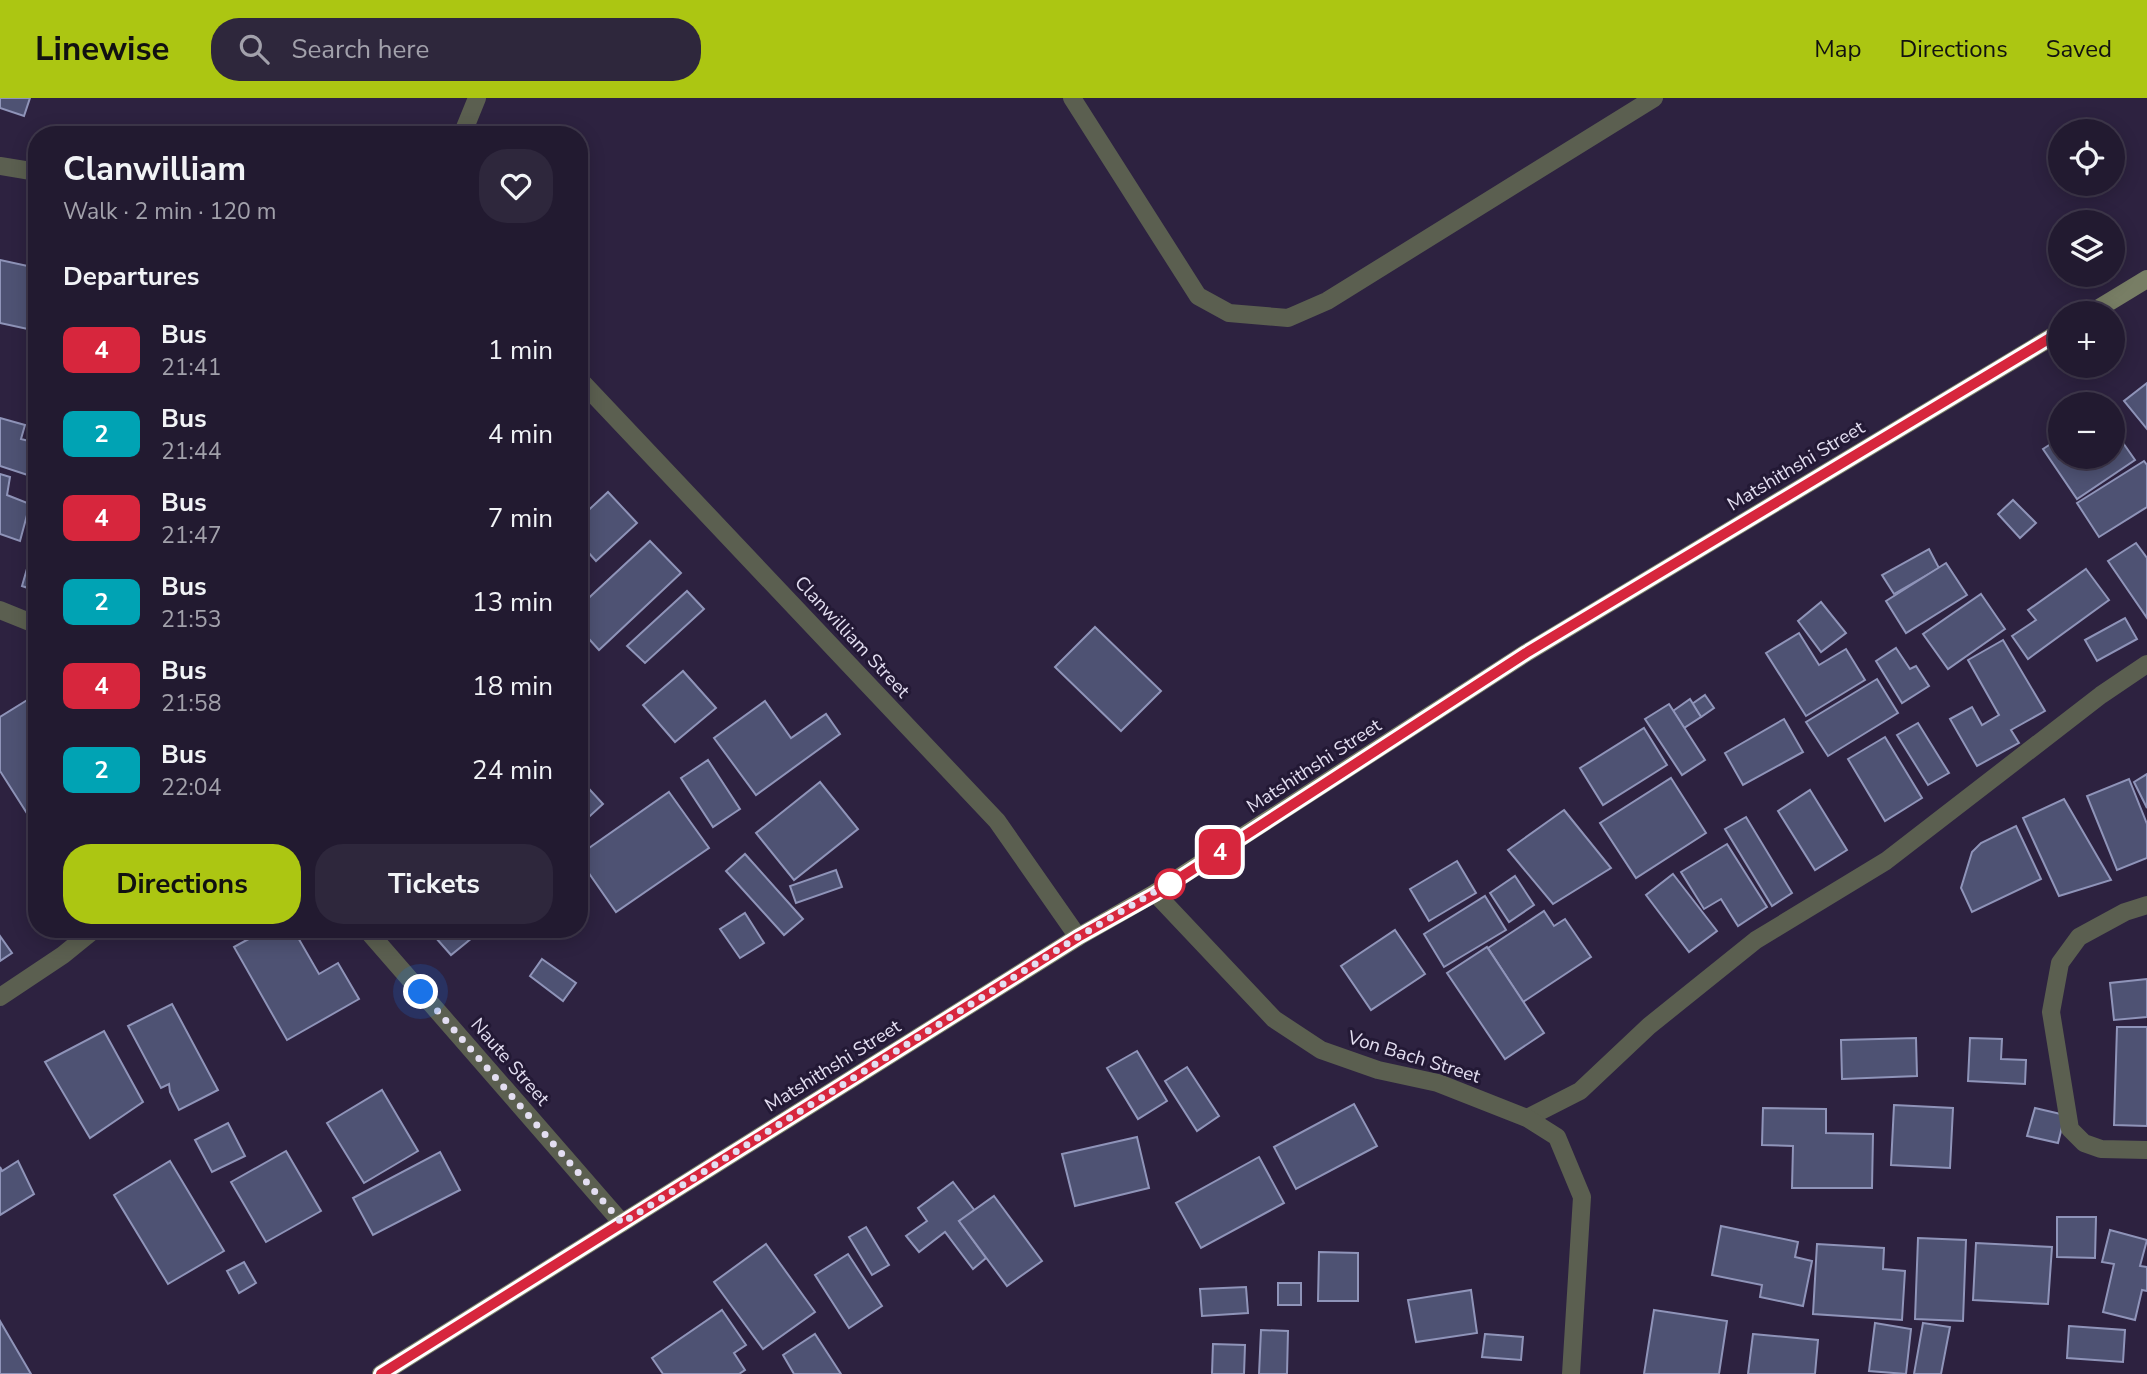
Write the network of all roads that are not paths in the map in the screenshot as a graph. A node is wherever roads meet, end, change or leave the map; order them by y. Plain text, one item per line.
1 (477, 98) edge
2 (1072, 98) edge
3 (1654, 98) edge
4 (466, 126) edge
5 (0, 166) edge
6 (28, 171) edge
7 (2147, 279) edge
8 (2111, 301) edge
9 (2048, 339) edge
10 (588, 389) edge
11 (0, 610) edge
12 (28, 621) edge
13 (2147, 664) edge
14 (1155, 894) junction
15 (2147, 905) edge
16 (1078, 937) junction
17 (84, 938) edge
18 (374, 938) edge
19 (0, 997) edge
20 (1527, 1118) junction
21 (2147, 1150) edge
22 (622, 1223) junction
23 (381, 1374) edge
24 (1571, 1374) edge

1 - 4 street
2 - 3 street
5 - 6 street
7 - 8 main road
9 - 14 main road, Matshithshi Street
10 - 16 street, Clanwilliam Street
11 - 12 street
13 - 20 street
14 - 16 main road, Matshithshi Street
14 - 20 street, Von Bach Street
15 - 21 street
16 - 22 main road, Matshithshi Street
17 - 19 street
18 - 22 street, Naute Street
20 - 24 street, Von Bach Street
22 - 23 main road, Matshithshi Street

